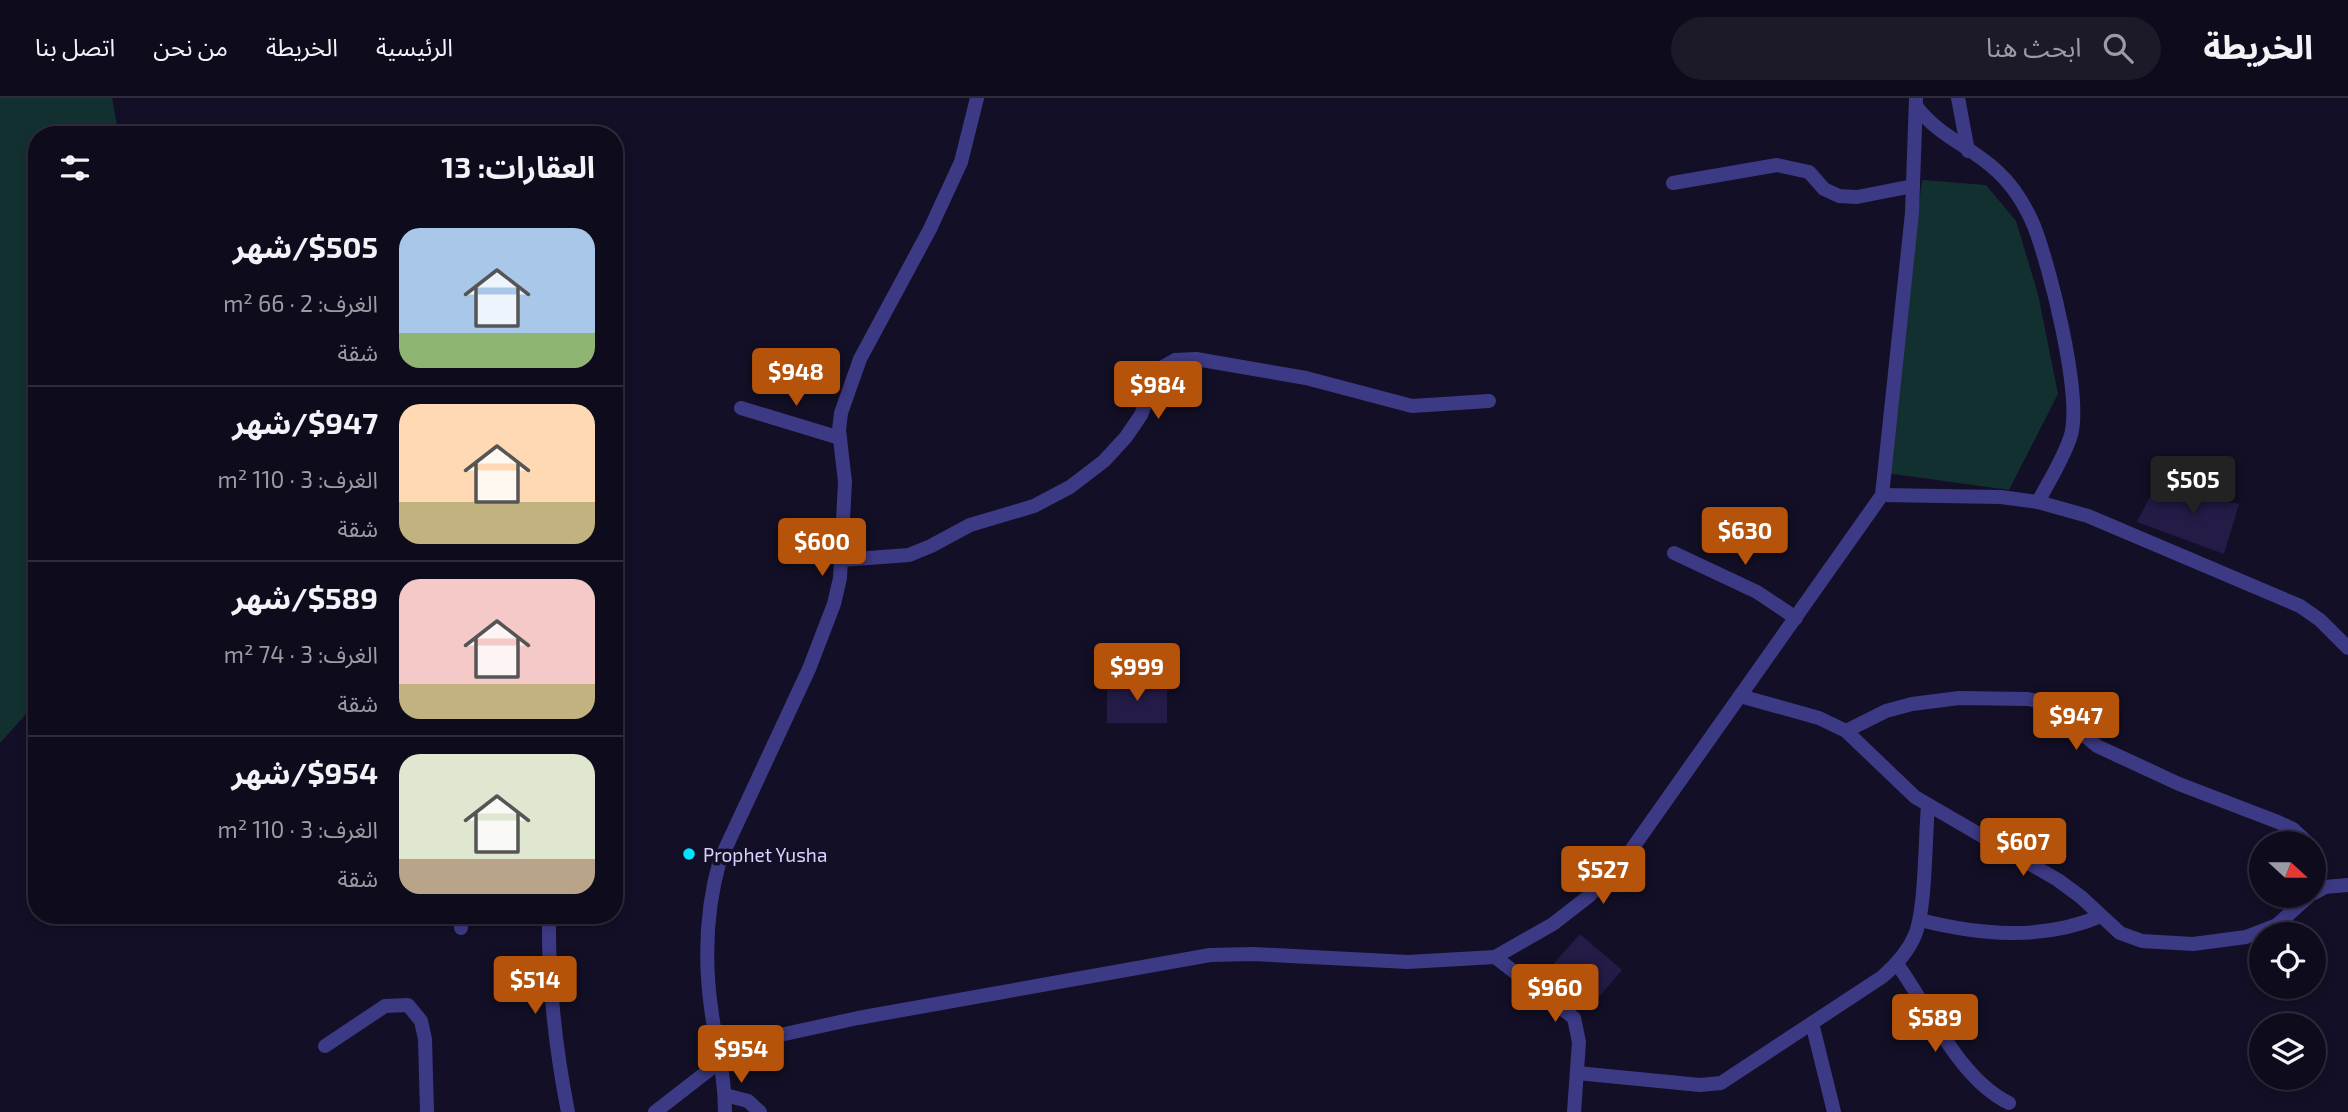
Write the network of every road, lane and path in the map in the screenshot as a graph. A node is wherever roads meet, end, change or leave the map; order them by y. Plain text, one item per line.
1 (977, 98) edge
2 (1958, 98) edge
3 (1915, 101) edge
4 (1968, 151) junction
5 (1674, 183) dead end
6 (1913, 186) junction
7 (1489, 401) dead end
8 (741, 408) dead end
9 (840, 438) junction
10 (1882, 495) junction
11 (2038, 502) junction
12 (1674, 553) dead end
13 (841, 560) junction
14 (1796, 618) junction
15 (2348, 646) edge
16 (1740, 696) junction
17 (1846, 731) junction
18 (1928, 806) junction
19 (2295, 831) edge
20 (2348, 885) edge
21 (2326, 890) edge
22 (2296, 908) edge
23 (2101, 916) junction
24 (1920, 920) junction
25 (549, 924) edge
26 (1495, 957) junction
27 (1897, 964) junction
28 (1812, 1023) junction
29 (325, 1046) dead end
30 (722, 1060) junction
31 (1577, 1073) junction
32 (724, 1095) junction
33 (2009, 1103) dead end
34 (427, 1112) edge
35 (568, 1112) edge
36 (655, 1112) edge
37 (725, 1112) edge
38 (760, 1112) edge
39 (1574, 1112) edge
40 (1834, 1112) edge

1 - 9 street
2 - 4 street
3 - 4 street
3 - 6 street
4 - 11 street
5 - 6 street
6 - 10 street
7 - 13 street
8 - 9 street
9 - 13 street
10 - 11 street
10 - 14 street
11 - 15 street
12 - 14 street
13 - 30 street
14 - 16 street
16 - 17 street
16 - 26 street
17 - 18 street
17 - 19 street
18 - 23 street
18 - 24 street
20 - 21 street
22 - 23 street
23 - 24 street
24 - 27 street
25 - 35 street
26 - 30 street
26 - 31 street
27 - 28 street
27 - 33 street
28 - 31 street
28 - 40 street
29 - 34 street
30 - 32 street
30 - 36 street
31 - 39 street
32 - 37 street
32 - 38 street

